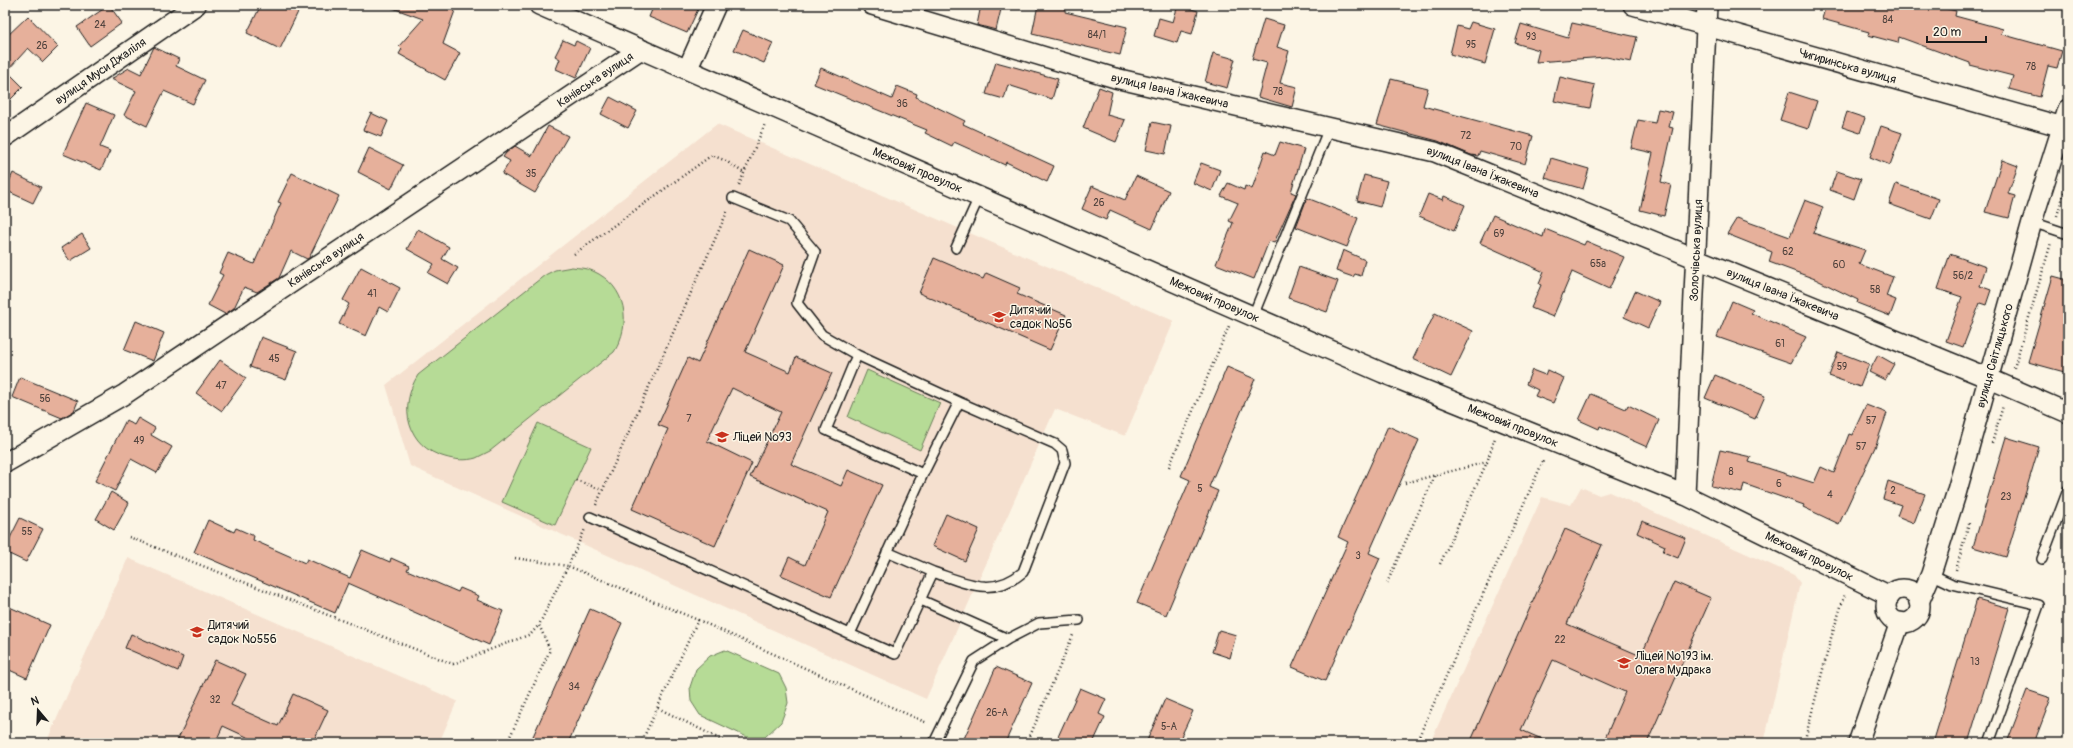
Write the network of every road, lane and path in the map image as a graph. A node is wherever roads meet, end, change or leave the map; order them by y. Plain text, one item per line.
1 (196, 5) edge
2 (539, 5) edge
3 (716, 5) edge
4 (872, 5) edge
5 (1633, 5) edge
6 (1707, 5) edge
7 (1706, 24) junction
8 (641, 49) junction
9 (688, 68) junction
10 (2068, 109) edge
11 (2063, 127) junction
12 (1329, 128) junction
13 (762, 132) dead end
14 (5, 137) edge
15 (744, 173) junction
16 (2064, 191) dead end
17 (979, 197) junction
18 (733, 198) junction
19 (2032, 222) junction
20 (2054, 230) junction
21 (2068, 234) edge
22 (956, 248) dead end
23 (574, 254) dead end
24 (1694, 257) junction
25 (1253, 316) junction
26 (1231, 320) dead end
27 (857, 355) junction
28 (2013, 371) dead end
29 (1988, 378) junction
30 (959, 402) junction
31 (2068, 413) edge
32 (1496, 436) dead end
33 (1545, 457) dead end
34 (1487, 462) junction
35 (5, 463) edge
36 (1169, 467) dead end
37 (923, 474) junction
38 (1435, 475) junction
39 (576, 480) dead end
40 (1406, 483) dead end
41 (602, 490) junction
42 (2068, 490) edge
43 (1685, 495) junction
44 (590, 517) junction
45 (128, 537) dead end
46 (887, 552) junction
47 (515, 558) dead end
48 (2042, 559) dead end
49 (1440, 564) dead end
50 (568, 566) junction
51 (933, 572) junction
52 (1931, 574) junction
53 (1387, 584) dead end
54 (1890, 596) junction
55 (921, 600) junction
56 (1919, 602) junction
57 (698, 620) junction
58 (1079, 620) joint
59 (1900, 622) junction
60 (539, 625) junction
61 (850, 634) junction
62 (1008, 639) junction
63 (658, 708) junction
64 (941, 729) junction
65 (507, 743) edge
66 (641, 743) edge
67 (728, 743) edge
68 (934, 743) edge
69 (1027, 743) edge
70 (1416, 743) edge
71 (1858, 743) edge
72 (1989, 743) edge

1 - 14 street, вулиця Муси Джаліля
2 - 8 street, Межовий провулок
3 - 9 street
4 - 12 street, вулиця Івана Їжакевича
5 - 7 street, Чигиринська вулиця
6 - 7 street, Золочівська вулиця
7 - 11 street, Чигиринська вулиця
7 - 24 street, Золочівська вулиця
8 - 9 street, Межовий провулок
8 - 35 street, Канівська вулиця
9 - 17 street, Межовий провулок
10 - 11 street, вулиця Світлицького
11 - 19 street, вулиця Світлицького
12 - 24 street, вулиця Івана Їжакевича
12 - 25 lane
13 - 15 path
15 - 18 path
15 - 23 path
16 - 20 path
17 - 22 lane
17 - 25 street, Межовий провулок
18 - 27 lane
18 - 41 path
19 - 20 lane
19 - 29 street, вулиця Світлицького
20 - 21 lane
20 - 28 path
24 - 29 street, вулиця Івана Їжакевича
24 - 43 street, Золочівська вулиця
25 - 43 street, Межовий провулок
26 - 36 path
27 - 30 lane
27 - 37 lane
29 - 31 street, вулиця Івана Їжакевича
29 - 52 street, вулиця Світлицького
30 - 37 lane
30 - 51 lane
32 - 34 path
33 - 70 path
34 - 38 path
34 - 49 path
37 - 46 lane
38 - 40 path
38 - 53 path
39 - 41 path
41 - 44 path
42 - 48 lane
43 - 54 street, Межовий провулок
44 - 50 path
44 - 61 lane
45 - 60 path
46 - 51 lane
46 - 61 lane
47 - 50 path
50 - 57 path
50 - 60 path
51 - 55 lane
52 - 56 street, вулиця Світлицького
52 - 72 lane
54 - 56 street
54 - 59 street
55 - 61 lane
55 - 62 lane
56 - 59 street
57 - 63 path
57 - 64 path
58 - 62 lane
58 - 69 path
59 - 71 street
60 - 65 path
62 - 64 lane
63 - 66 path
63 - 67 path
64 - 68 lane

